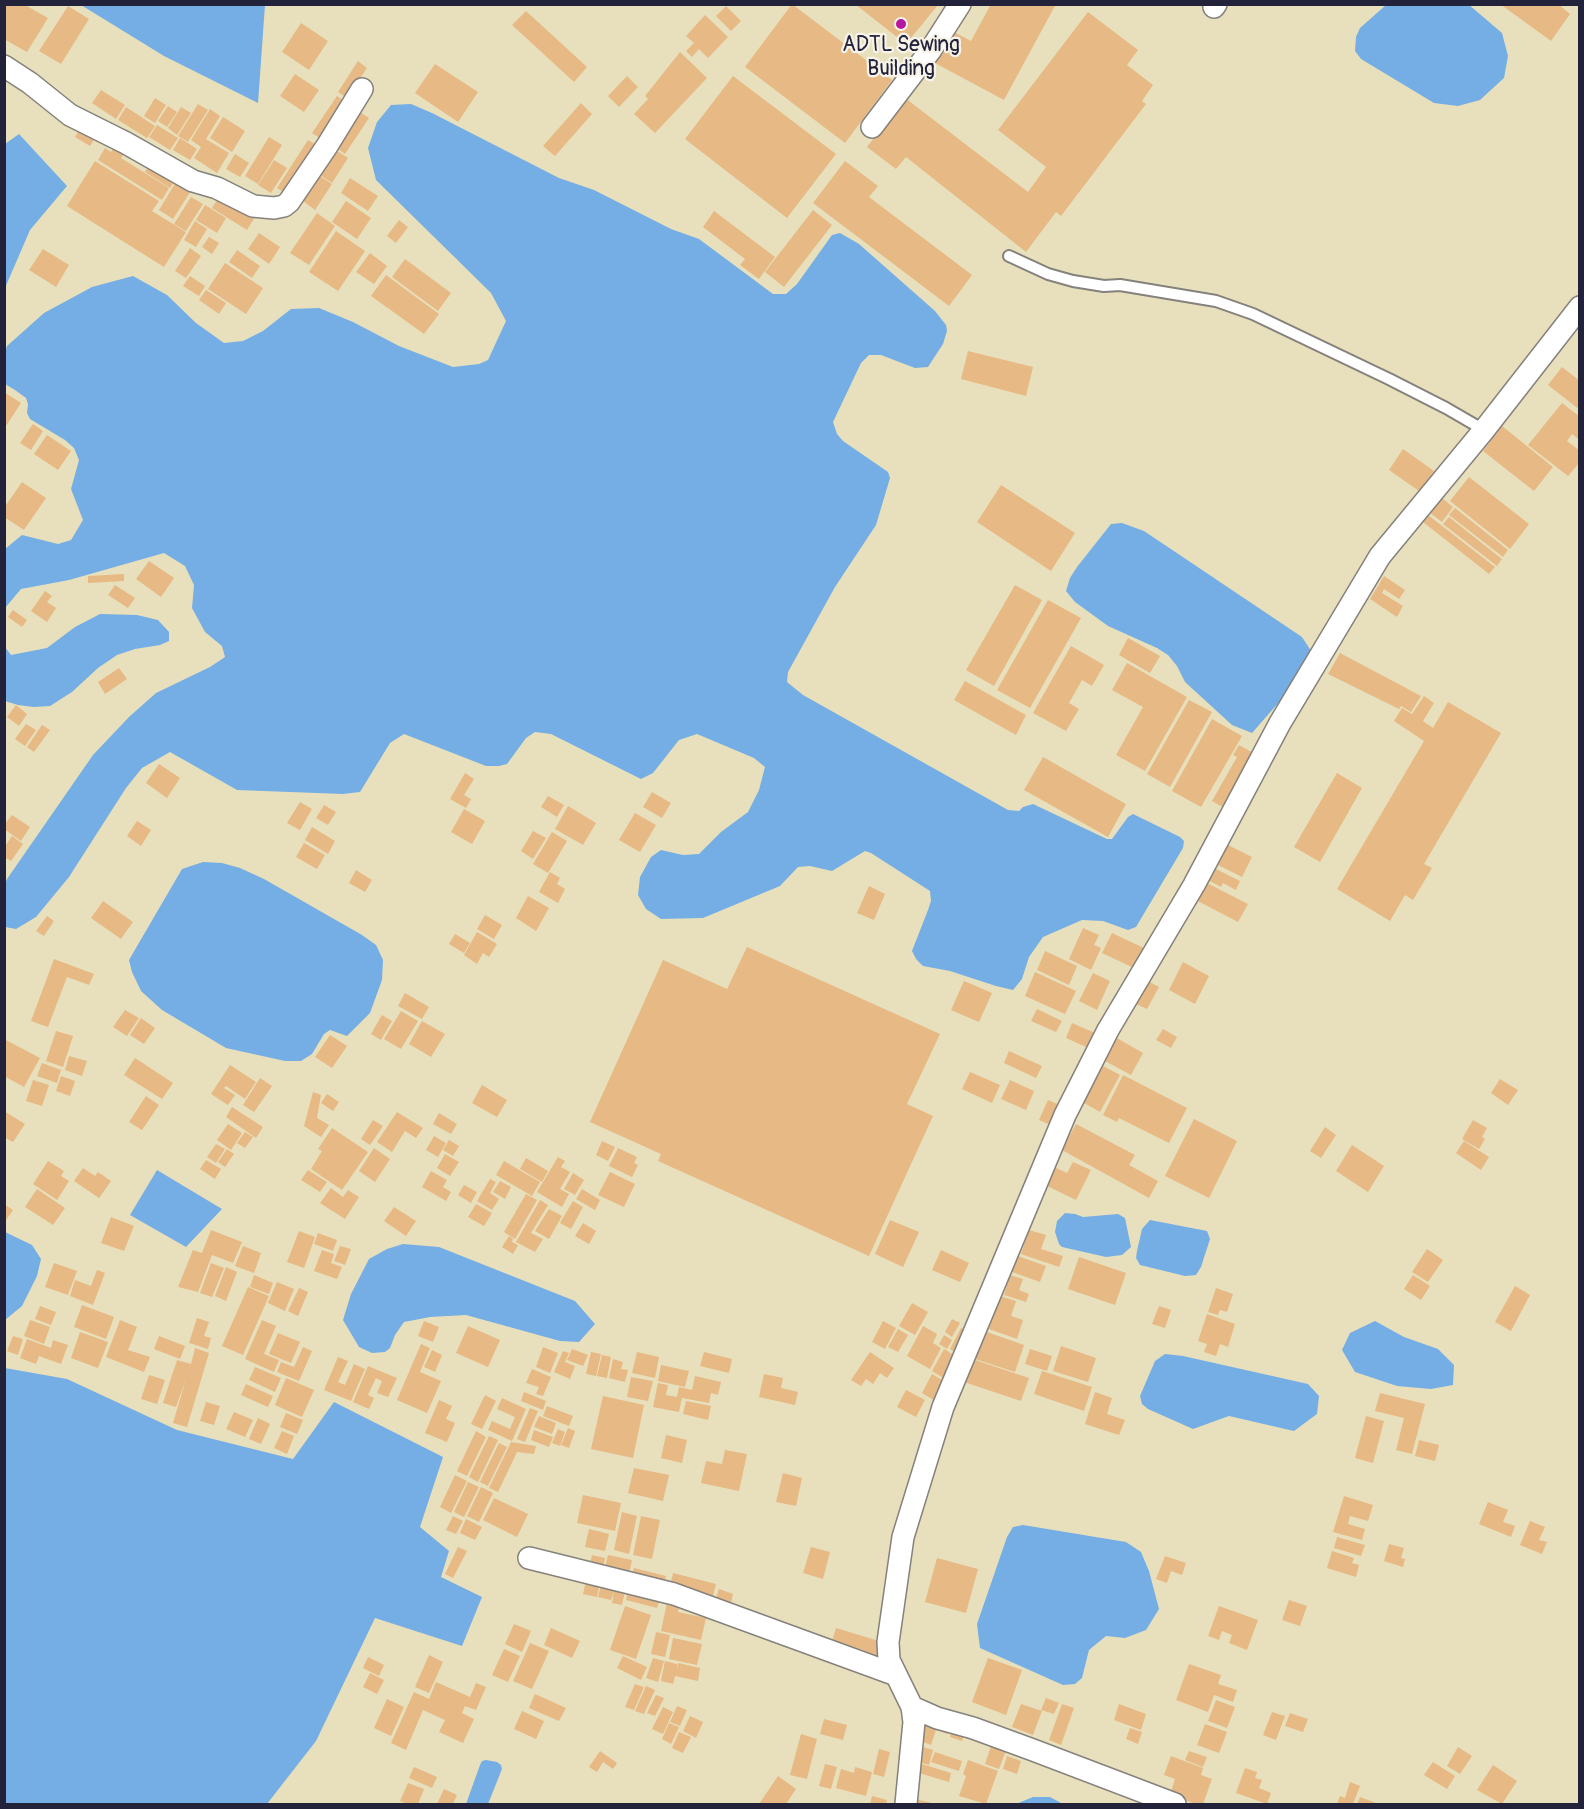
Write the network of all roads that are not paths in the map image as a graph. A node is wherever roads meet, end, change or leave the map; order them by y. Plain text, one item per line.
1 (960, 4) edge
2 (4, 66) edge
3 (362, 89) dead end
4 (872, 127) dead end
5 (1008, 256) dead end
6 (1580, 307) edge
7 (1484, 430) junction
8 (529, 1557) dead end
9 (896, 1675) junction
10 (912, 1707) junction
11 (906, 1804) edge
12 (1175, 1804) edge

1 - 4 street
2 - 3 street
5 - 7 lane
6 - 7 street
7 - 9 street
8 - 9 street
9 - 10 street
10 - 11 street
10 - 12 street

